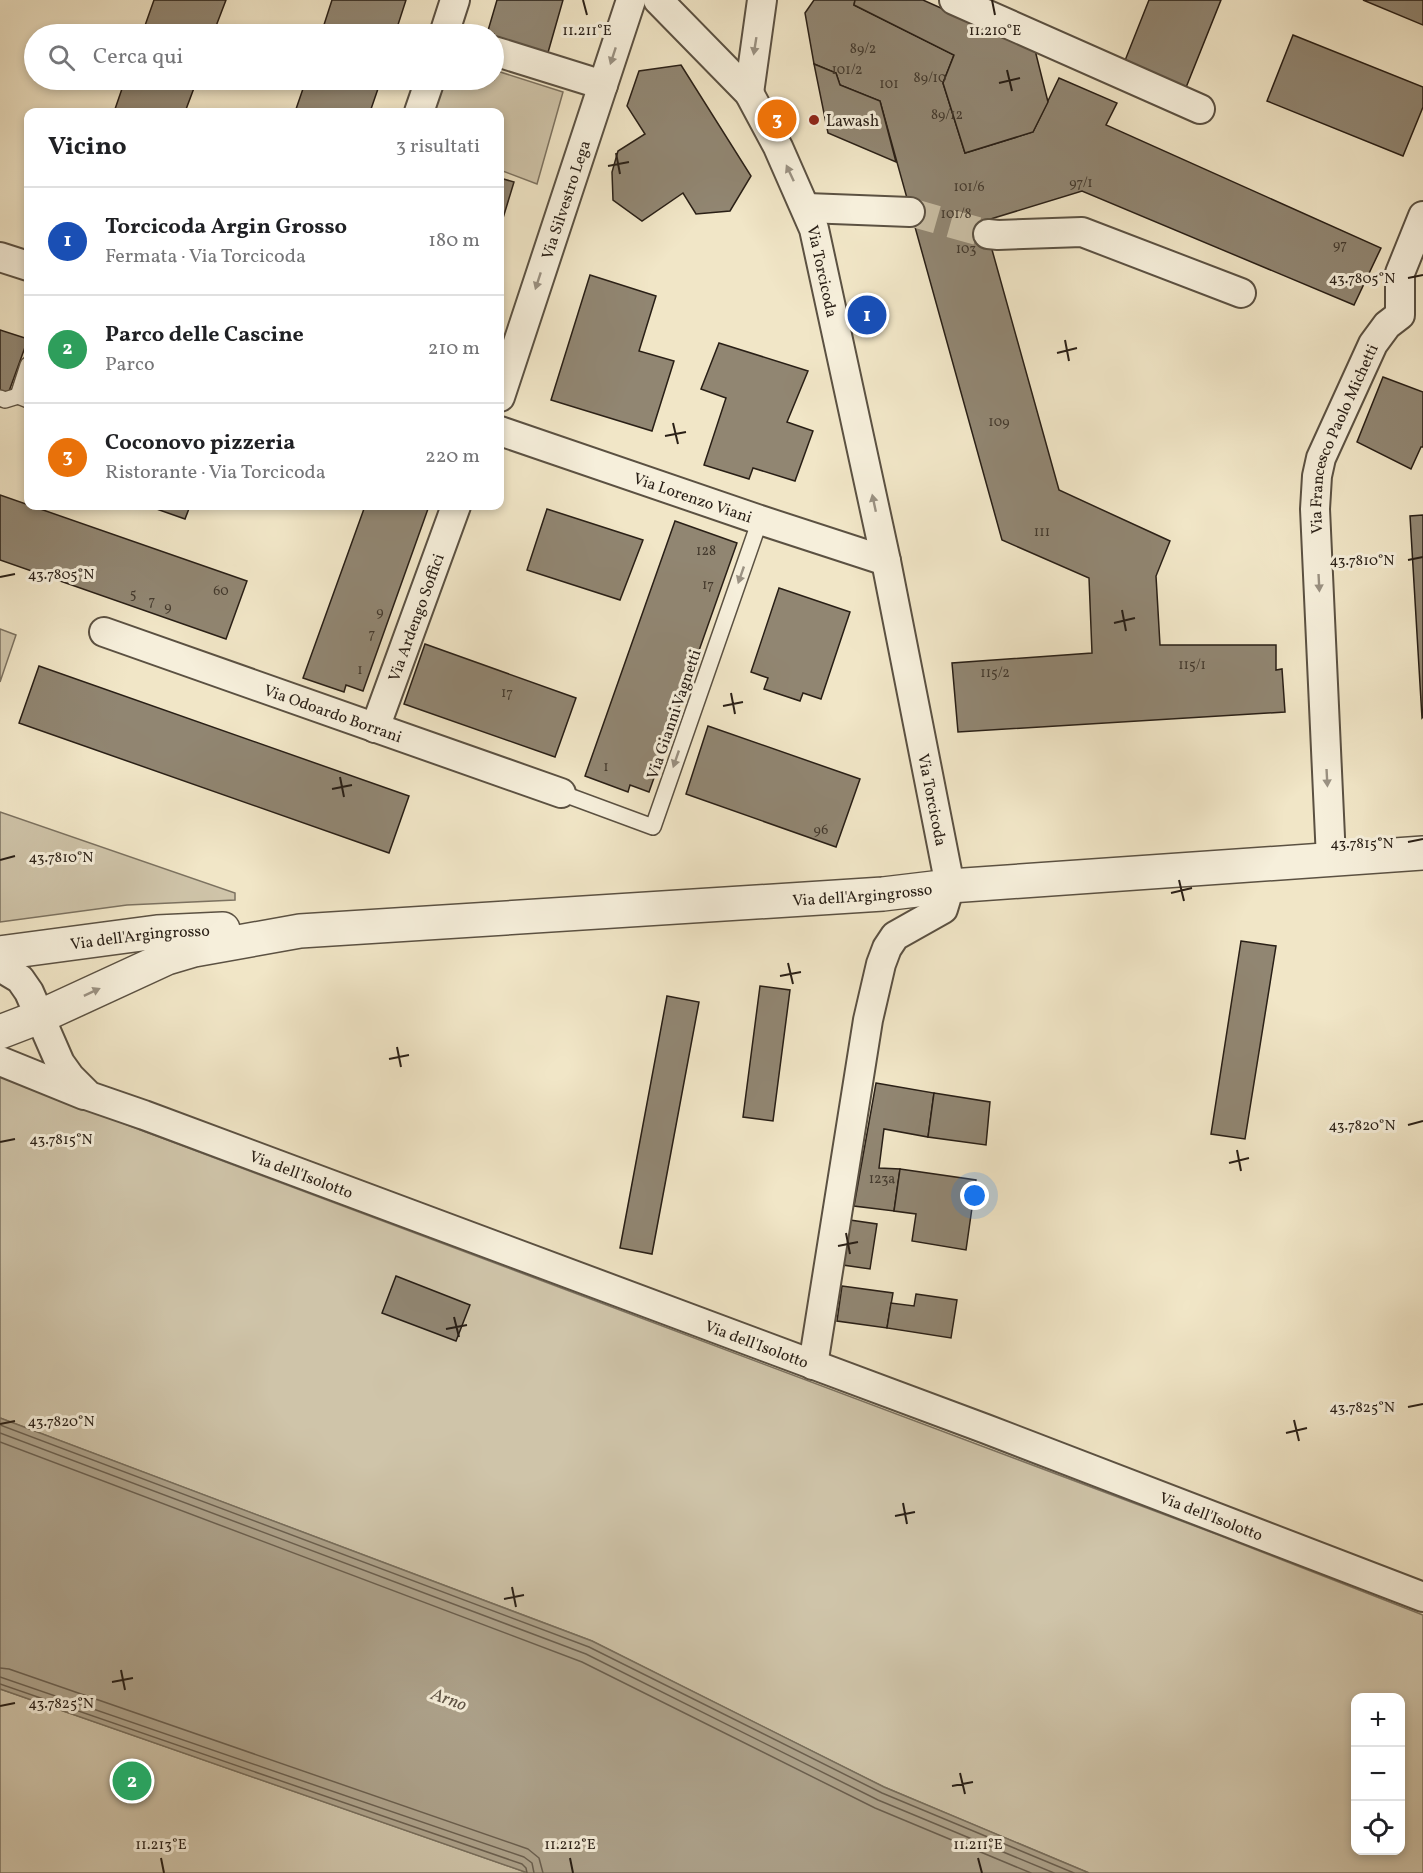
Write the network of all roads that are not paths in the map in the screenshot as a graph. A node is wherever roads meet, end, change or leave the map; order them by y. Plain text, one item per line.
1 (455, 0) edge
2 (631, 0) edge
3 (658, 0) edge
4 (762, 0) edge
5 (954, 0) edge
6 (447, 24) edge
7 (504, 54) edge
8 (603, 84) junction
9 (427, 90) edge
10 (749, 93) junction
11 (420, 108) edge
12 (1200, 109) dead end
13 (807, 208) junction
14 (910, 212) tunnel mouth
15 (1423, 216) edge
16 (988, 234) tunnel mouth
17 (0, 256) edge
18 (24, 265) edge
19 (1241, 293) dead end
20 (1411, 310) edge
21 (504, 385) edge
22 (0, 398) edge
23 (23, 398) edge
24 (504, 432) edge
25 (455, 510) edge
26 (760, 520) junction
27 (886, 561) junction
28 (105, 632) dead end
29 (375, 728) junction
30 (561, 793) joint
31 (1423, 853) edge
32 (1331, 859) junction
33 (950, 886) junction
34 (300, 931) junction
35 (6, 957) edge
36 (39, 1017) junction
37 (0, 1032) edge
38 (0, 1061) edge
39 (89, 1096) junction
40 (813, 1365) junction
41 (1423, 1597) edge

1 - 6 street
2 -> 8 street, Via Silvestro Lega
3 - 10 street, Via Torcicoda
4 -> 10 street
5 - 12 street
7 - 8 street
8 -> 21 street, Via Silvestro Lega
9 - 11 street
13 -> 10 street, Via Torcicoda
13 - 14 street, Via Torcicoda
27 -> 13 street, Via Torcicoda
15 - 20 street, Via Francesco Paolo Michetti
16 - 19 street
17 - 18 street
20 -> 32 street, Via Francesco Paolo Michetti
22 - 23 lane
24 - 26 street, Via Lorenzo Viani
25 - 29 street, Via Ardengo Soffici
26 - 27 street, Via Lorenzo Viani
26 -> 30 lane, Via Gianni Vagnetti
27 - 33 street, Via Torcicoda
28 - 29 street, Via Odoardo Borrani
29 - 30 street, Via Odoardo Borrani
31 - 32 street, Via dell'Argingrosso
32 - 33 street, Via dell'Argingrosso
33 - 34 street, Via dell'Argingrosso
33 - 40 street
34 - 35 street, Via dell'Argingrosso
36 -> 34 street, Via dell'Argingrosso
35 - 36 street, Via dell'Isolotto
36 - 37 street
36 - 39 street, Via dell'Isolotto
38 - 39 street, Via dell'Isolotto
39 - 40 street, Via dell'Isolotto
40 - 41 street, Via dell'Isolotto

